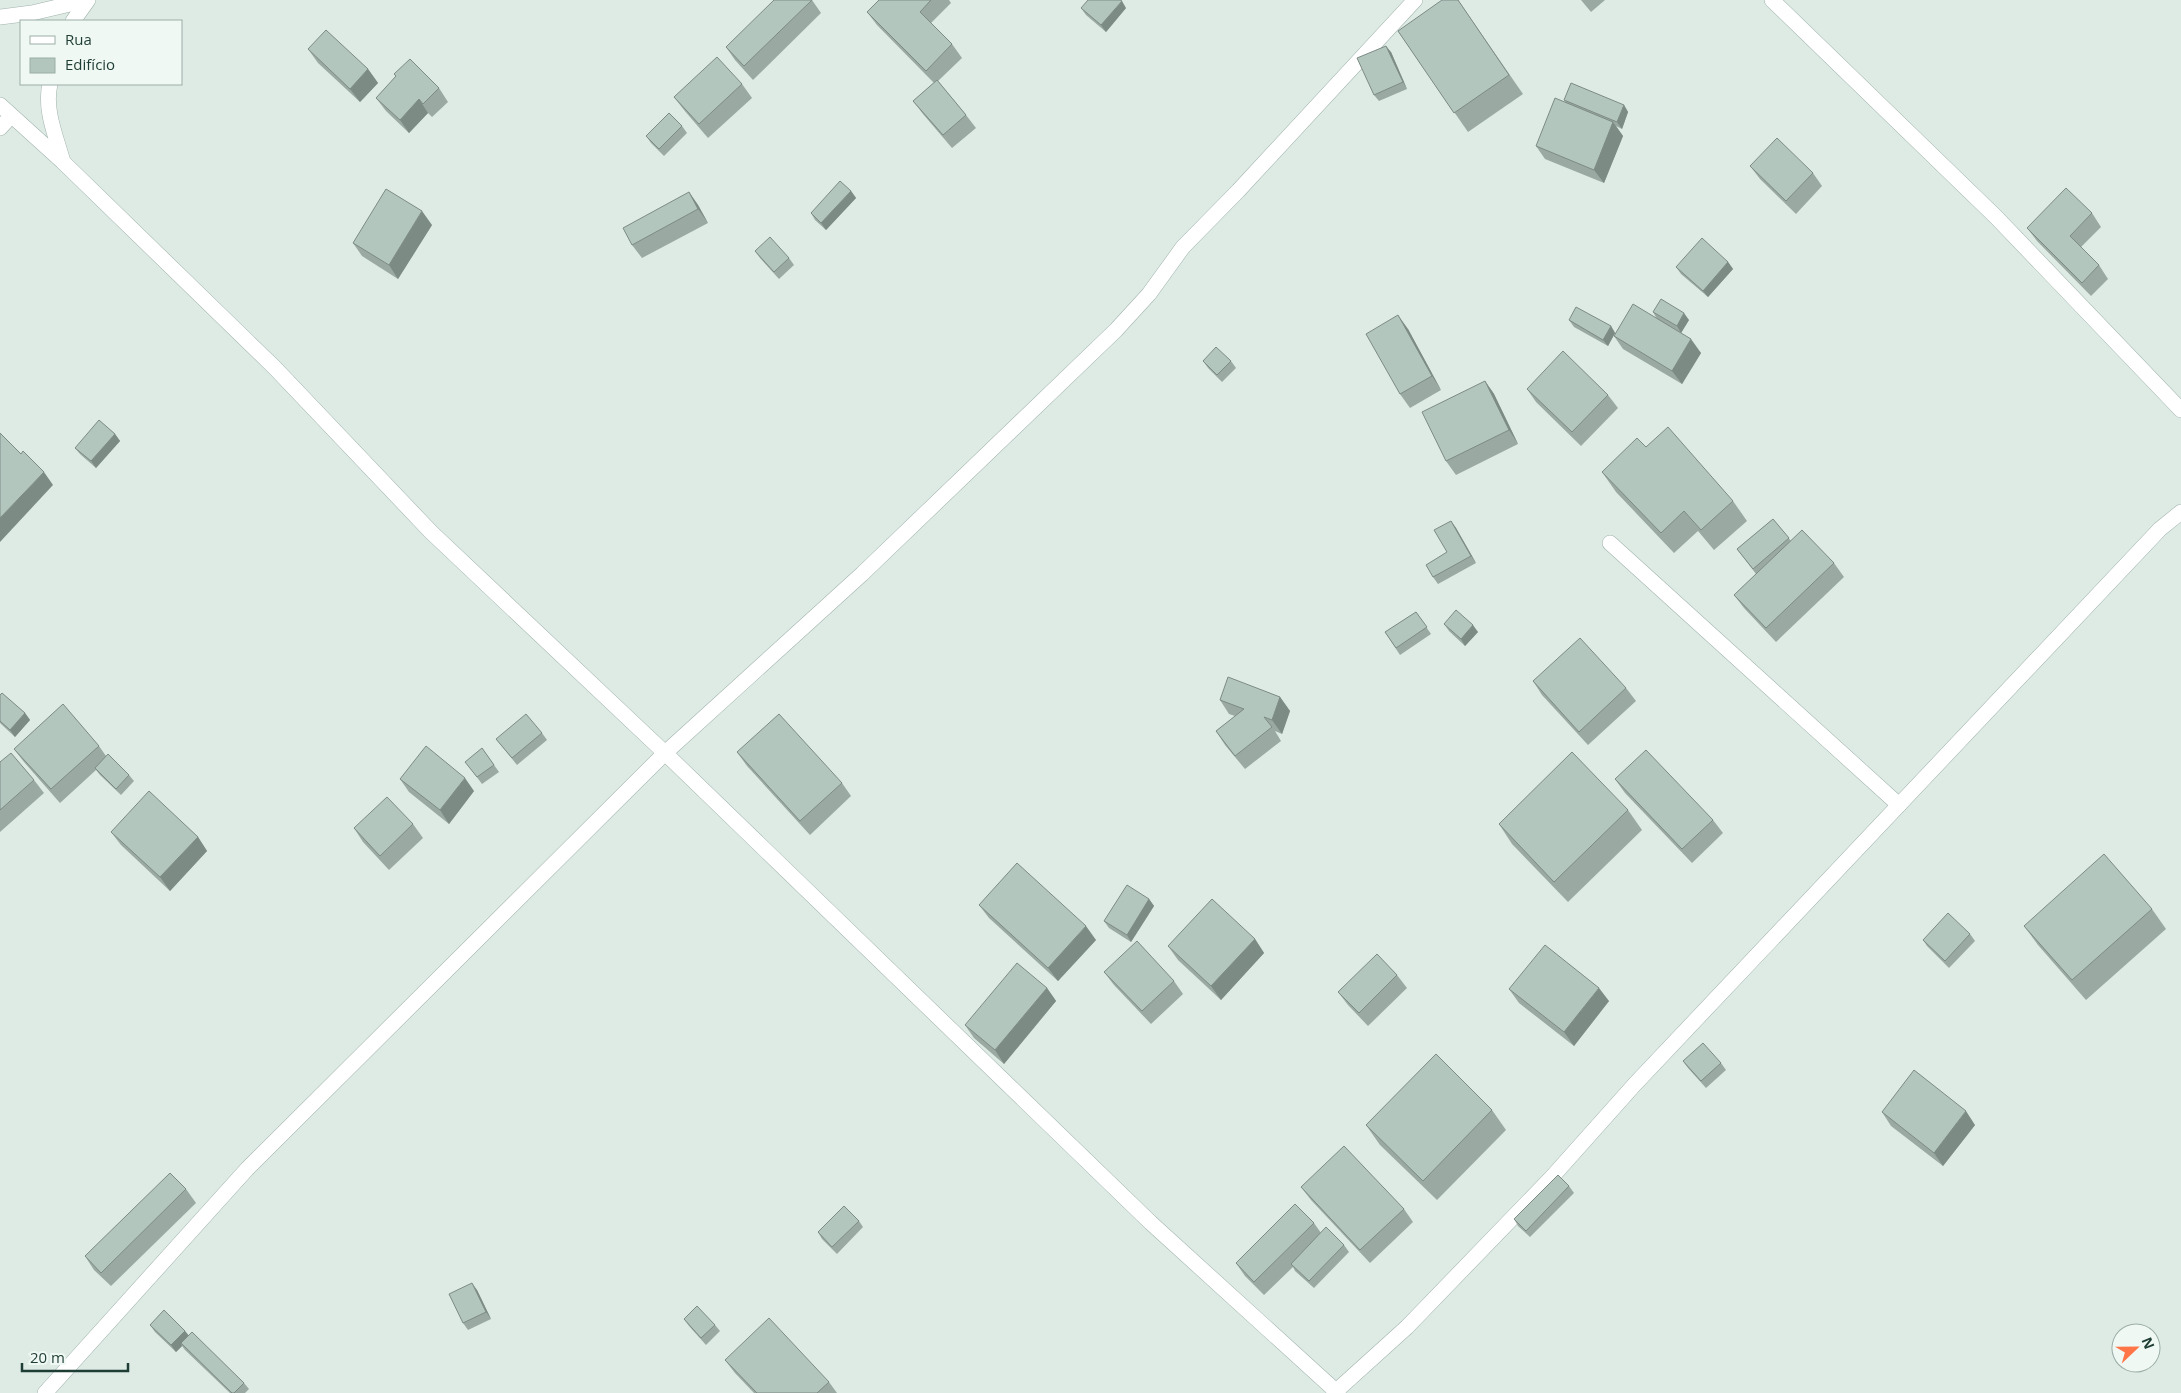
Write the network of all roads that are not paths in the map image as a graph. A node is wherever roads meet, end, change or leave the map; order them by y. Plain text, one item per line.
1 (87, 0) edge
2 (1414, 0) edge
3 (1772, 0) edge
4 (0, 17) edge
5 (74, 20) edge
6 (50, 85) edge
7 (0, 105) edge
8 (11, 116) junction
9 (0, 128) edge
10 (63, 162) junction
11 (2181, 410) edge
12 (2181, 512) edge
13 (1610, 543) dead end
14 (665, 753) junction
15 (1900, 805) junction
16 (1336, 1392) edge
17 (44, 1393) edge

1 - 4 street
1 - 5 street
2 - 14 street
3 - 11 street
6 - 10 street
7 - 8 street
8 - 9 street
8 - 10 street
10 - 14 street
12 - 15 street
13 - 15 street
14 - 16 street
14 - 17 street
15 - 16 street

